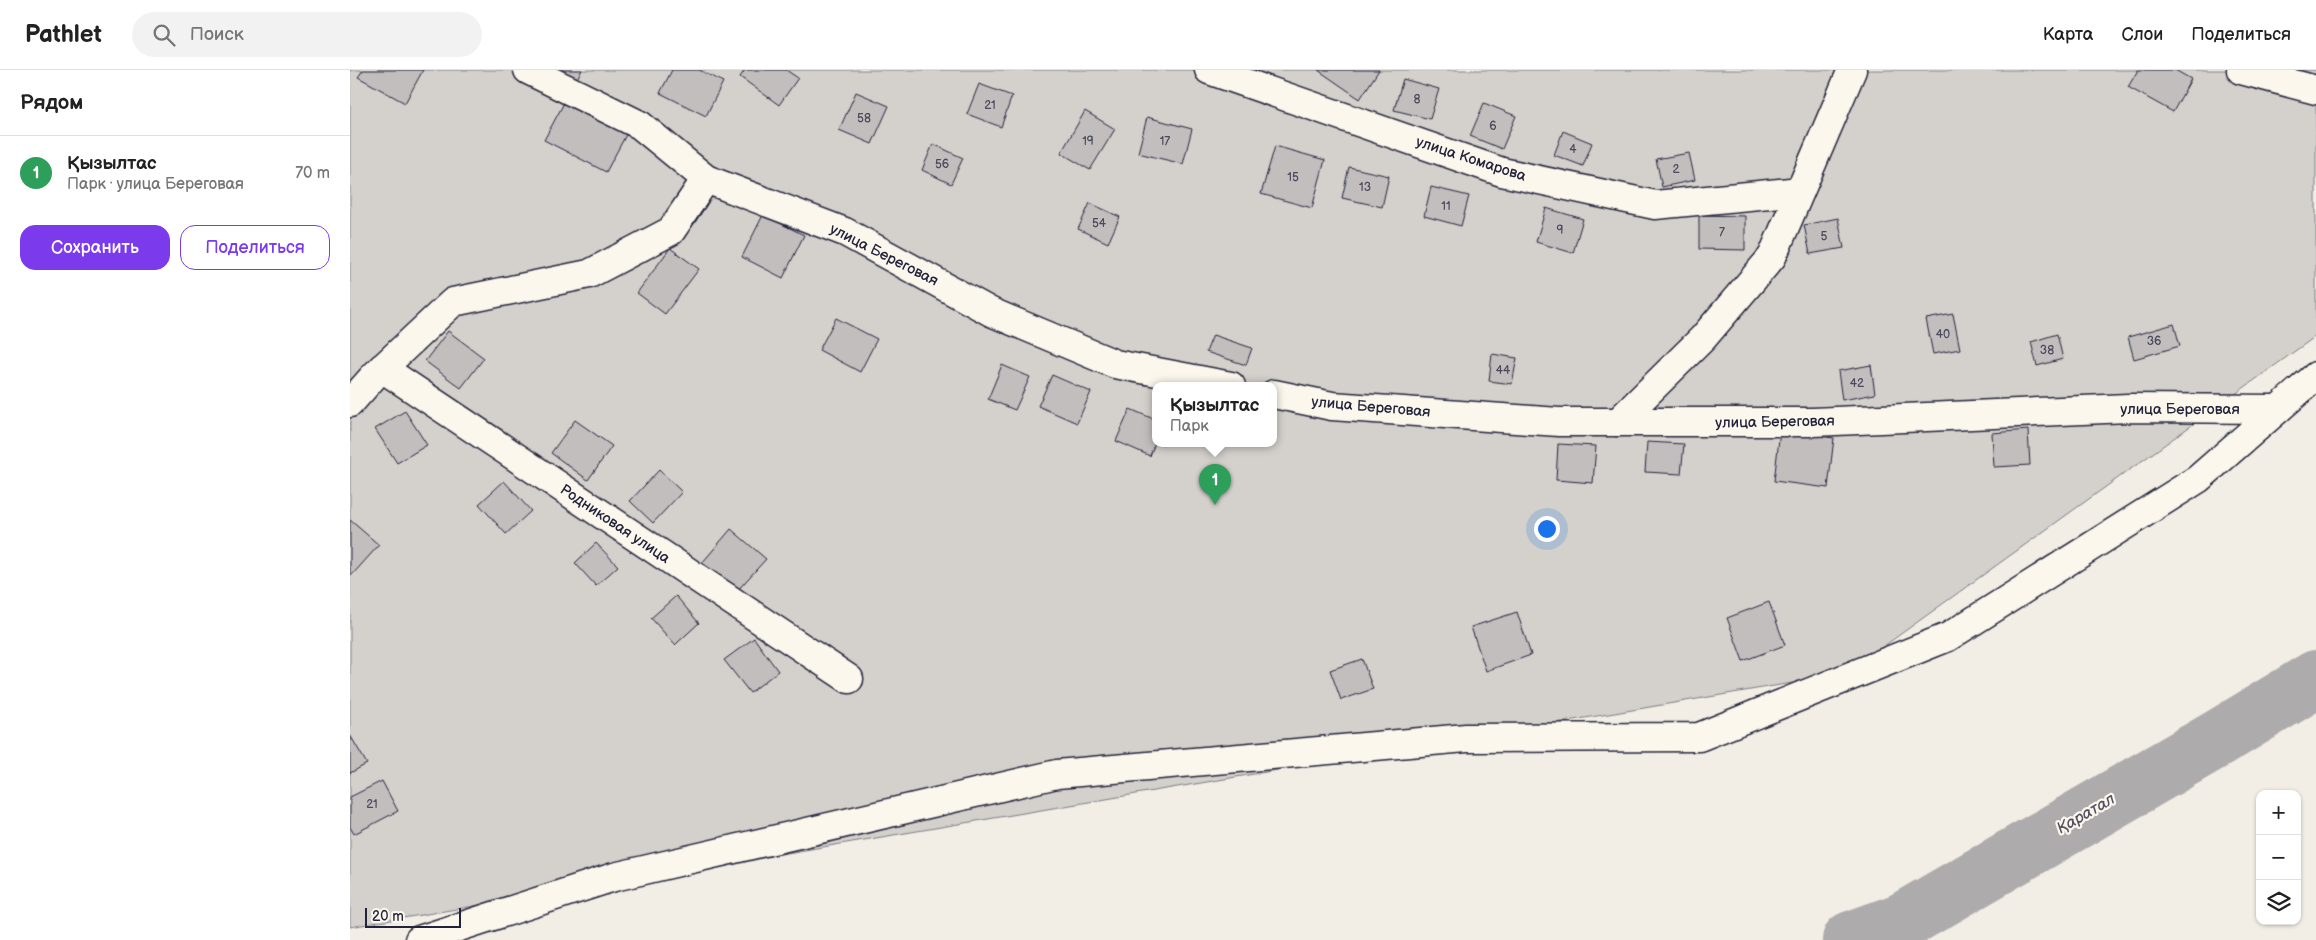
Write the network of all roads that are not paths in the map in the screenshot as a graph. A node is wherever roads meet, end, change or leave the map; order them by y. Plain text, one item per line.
1 (528, 70) edge
2 (1209, 70) edge
3 (1852, 70) edge
4 (2241, 70) edge
5 (2316, 90) edge
6 (706, 179) junction
7 (1800, 191) junction
8 (382, 368) junction
9 (2316, 376) edge
10 (1210, 382) edge
11 (1277, 395) edge
12 (350, 403) edge
13 (2278, 409) junction
14 (1618, 422) junction
15 (849, 679) dead end
16 (419, 940) edge

1 - 6 street, улица Береговая
2 - 7 street, улица Комарова
3 - 7 street
4 - 5 street
6 - 8 street
6 - 10 street, улица Береговая
7 - 14 street
8 - 12 street
8 - 15 street, Родниковая улица
9 - 13 street
11 - 14 street, улица Береговая
13 - 14 street, улица Береговая
13 - 16 street

